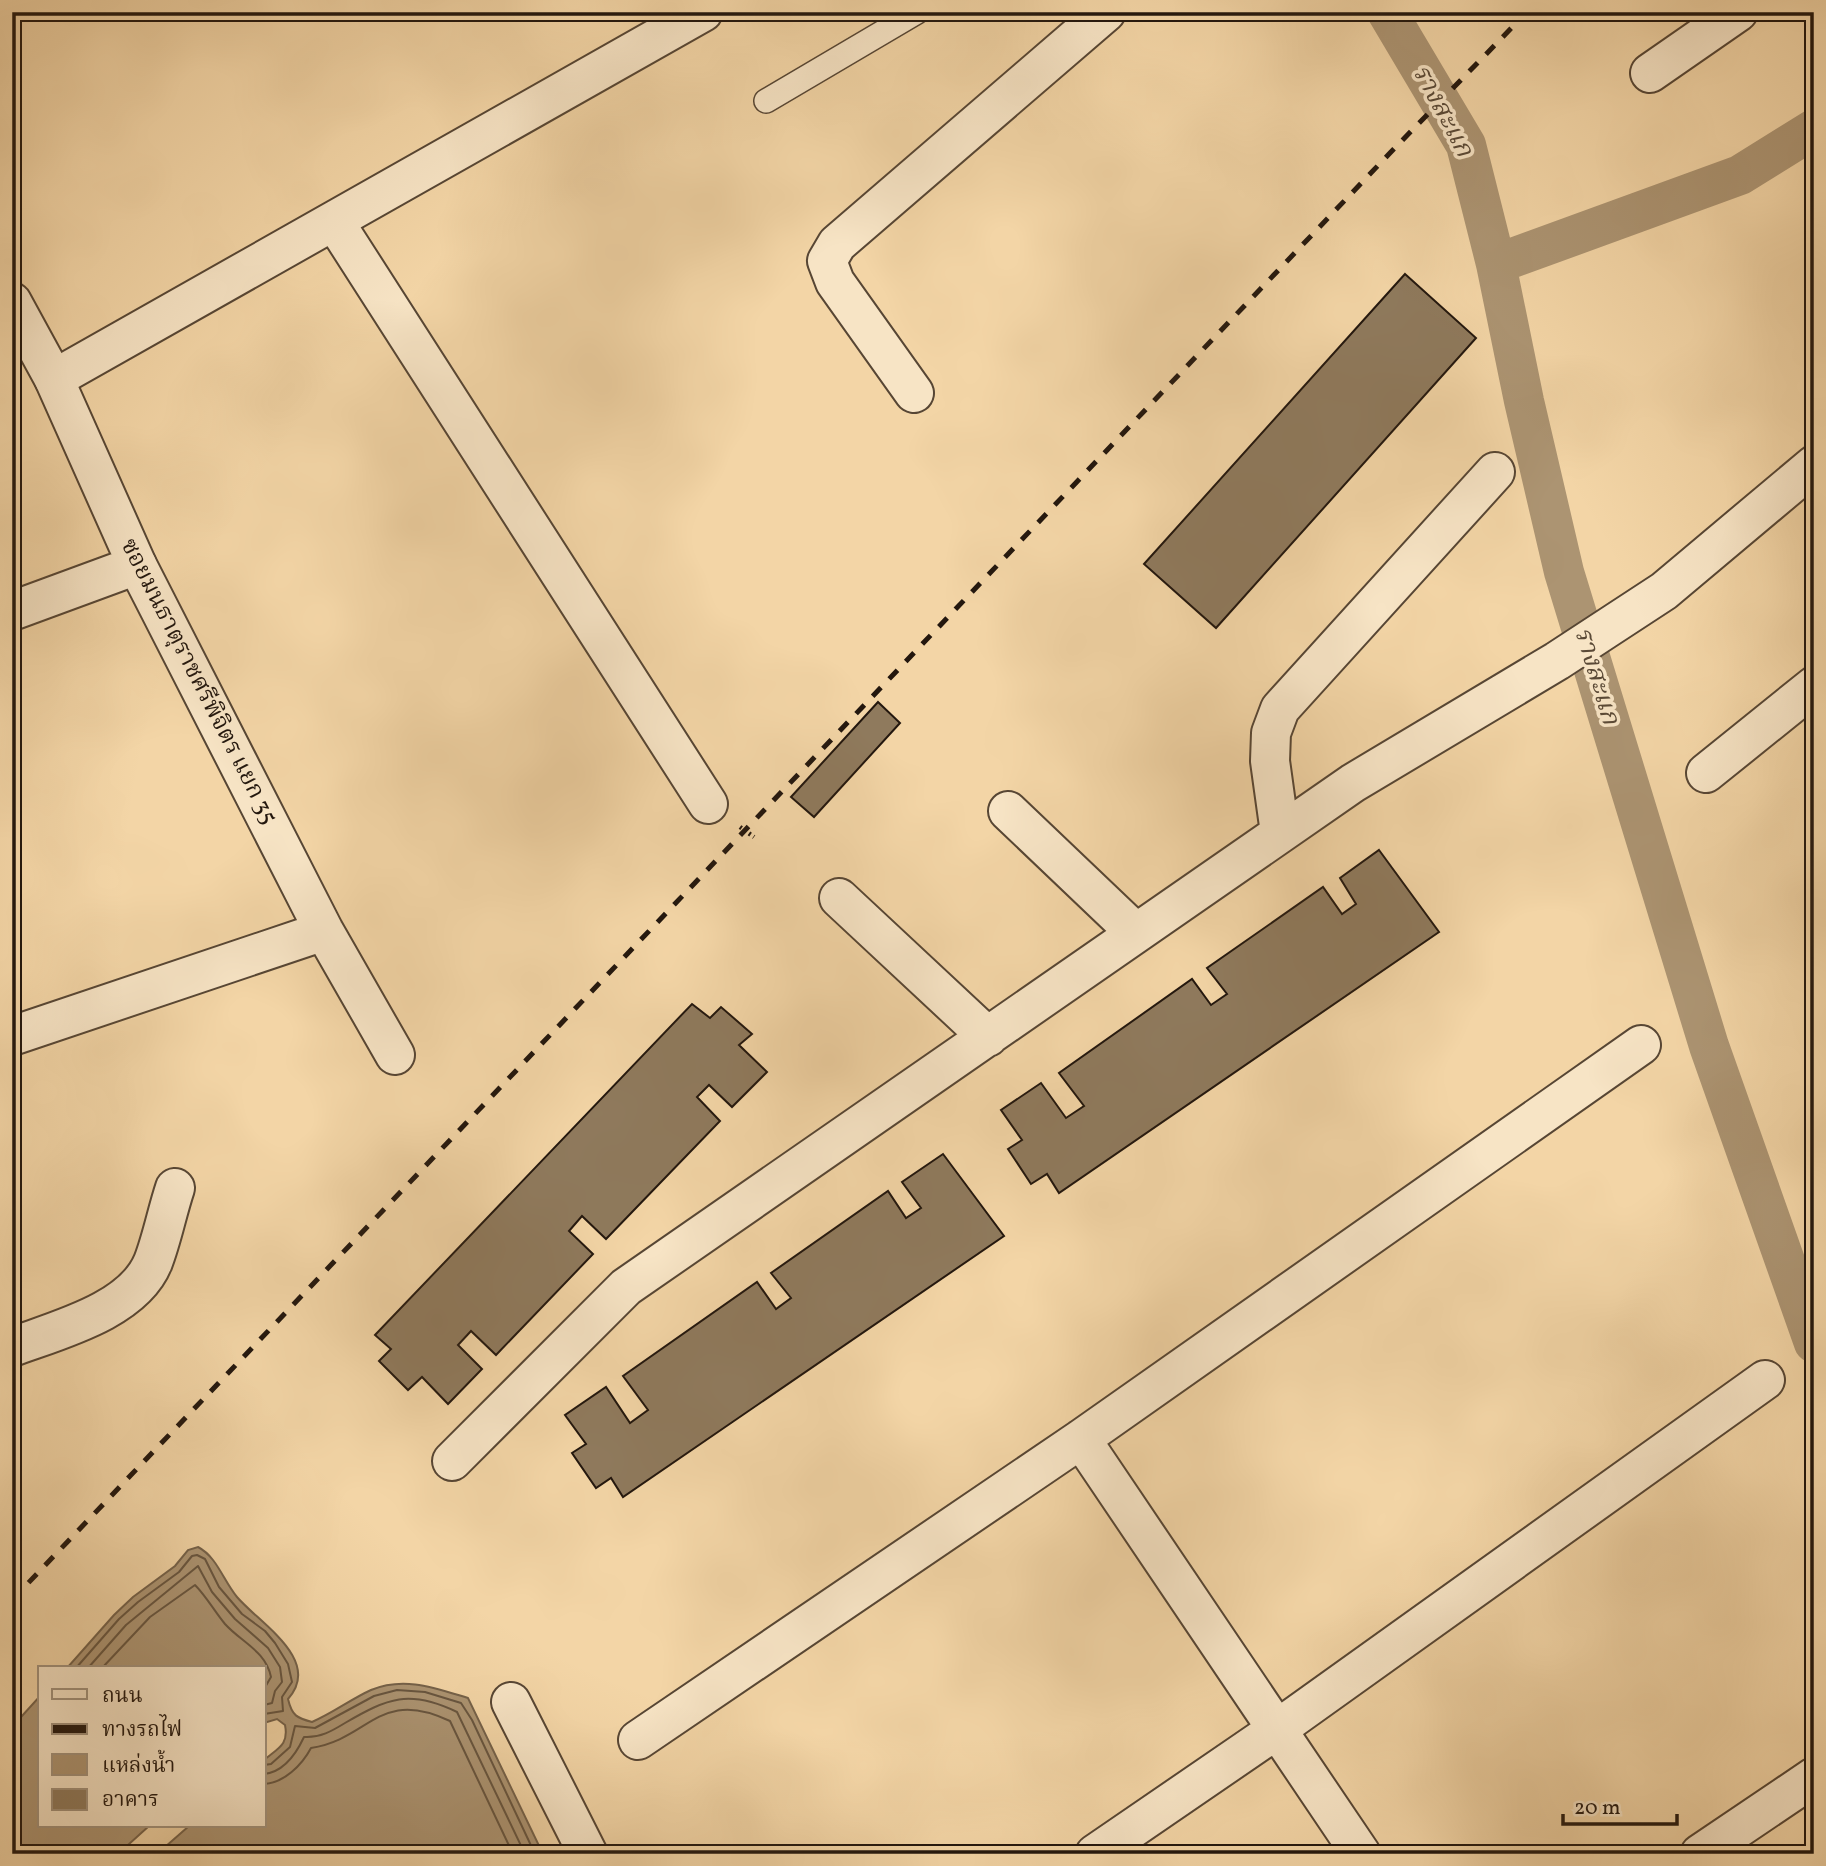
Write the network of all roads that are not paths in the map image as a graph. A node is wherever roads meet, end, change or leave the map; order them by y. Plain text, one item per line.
1 (703, 12) edge
2 (917, 12) edge
3 (1106, 12) edge
4 (1738, 12) edge
5 (1650, 74) dead end
6 (766, 101) dead end
7 (334, 220) junction
8 (12, 302) edge
9 (54, 379) junction
10 (914, 393) dead end
11 (1814, 465) edge
12 (1494, 472) dead end
13 (137, 565) junction
14 (12, 611) edge
15 (1814, 686) edge
16 (1706, 773) dead end
17 (708, 804) dead end
18 (1008, 811) dead end
19 (1280, 833) junction
20 (839, 898) dead end
21 (324, 930) junction
22 (1136, 933) junction
23 (12, 1036) edge
24 (988, 1037) junction
25 (1641, 1045) dead end
26 (396, 1055) dead end
27 (175, 1188) dead end
28 (12, 1347) edge
29 (1765, 1380) dead end
30 (1081, 1439) junction
31 (452, 1461) dead end
32 (511, 1702) dead end
33 (1276, 1730) junction
34 (638, 1740) dead end
35 (1814, 1777) edge
36 (588, 1854) edge
37 (1095, 1854) edge
38 (1360, 1854) edge
39 (1700, 1854) edge

1 - 7 street
2 - 6 lane
3 - 10 street
4 - 5 street
7 - 9 street
7 - 17 street
8 - 9 street, ซอยมนธาตุราชศรีพิจิตร แยก 35
9 - 13 street, ซอยมนธาตุราชศรีพิจิตร แยก 35
11 - 19 street
12 - 19 street
13 - 14 street
13 - 21 street, ซอยมนธาตุราชศรีพิจิตร แยก 35
15 - 16 street
18 - 22 street
19 - 22 street
20 - 24 street
21 - 23 street
21 - 26 street, ซอยมนธาตุราชศรีพิจิตร แยก 35
22 - 24 street
24 - 31 street
25 - 30 street
27 - 28 street
29 - 33 street
30 - 33 street
30 - 34 street
32 - 36 street
33 - 37 street
33 - 38 street
35 - 39 street

